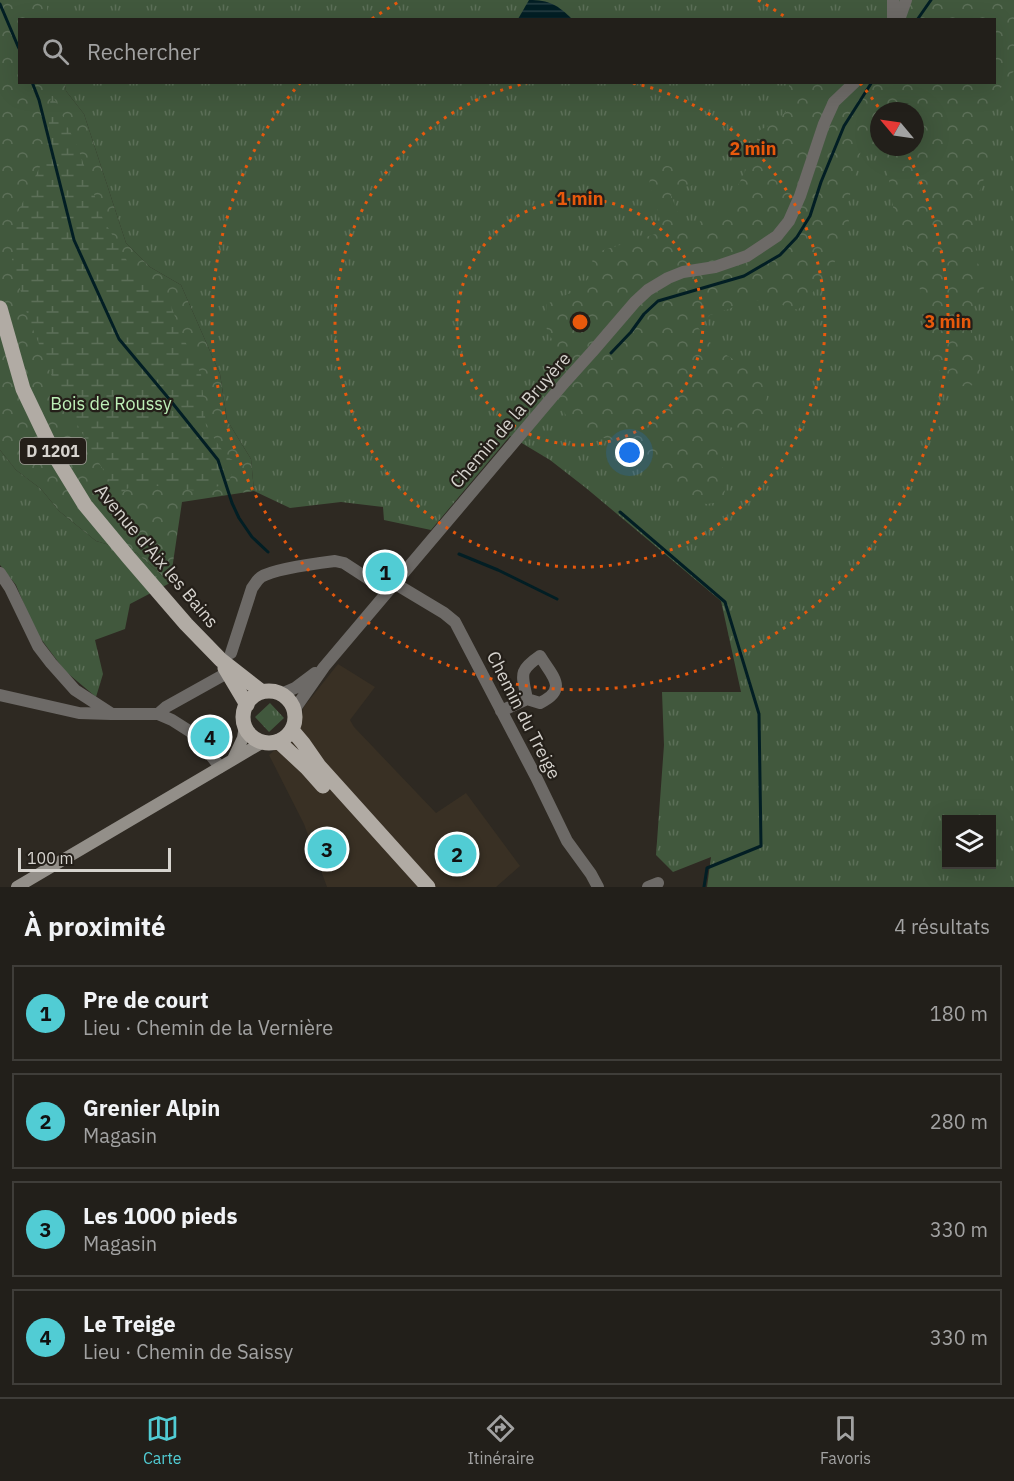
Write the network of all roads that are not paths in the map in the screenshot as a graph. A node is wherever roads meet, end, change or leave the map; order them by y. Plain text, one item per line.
1 (893, 0) edge
2 (906, 0) edge
3 (893, 18) edge
4 (900, 18) edge
5 (853, 84) edge
6 (0, 308) edge
7 (0, 573) edge
8 (390, 587) junction
9 (226, 662) junction
10 (324, 667) junction
11 (262, 692) junction
12 (281, 694) junction
13 (0, 695) edge
14 (526, 699) dead end
15 (247, 705) junction
16 (294, 710) junction
17 (501, 711) junction
18 (112, 714) junction
19 (158, 714) junction
20 (245, 726) junction
21 (292, 730) junction
22 (271, 742) junction
23 (233, 759) junction
24 (220, 767) junction
25 (17, 887) edge
26 (415, 887) edge
27 (428, 887) edge
28 (598, 887) edge

1 - 3 street
2 - 4 street
5 - 8 street, Chemin de la Bruyère
6 - 9 main road, Avenue d'Aix les Bains / D 1201
7 - 18 street
8 - 9 street
8 - 10 street, Chemin de la Bruyère
8 - 17 street, Chemin du Treige
9 - 11 main road, D 1201
9 - 15 main road, D 1201
9 - 19 street
10 - 12 street
10 - 16 street
11 - 12 main road
11 - 15 main road
12 - 16 main road
13 - 18 street
14 - 17 street
15 - 20 main road
16 - 21 main road
17 - 28 street, Chemin du Treige
18 - 19 street
19 - 24 street
20 - 22 main road
20 - 23 street
21 - 22 main road
21 - 27 main road
22 - 23 street
22 - 26 main road
23 - 24 street
24 - 25 street

